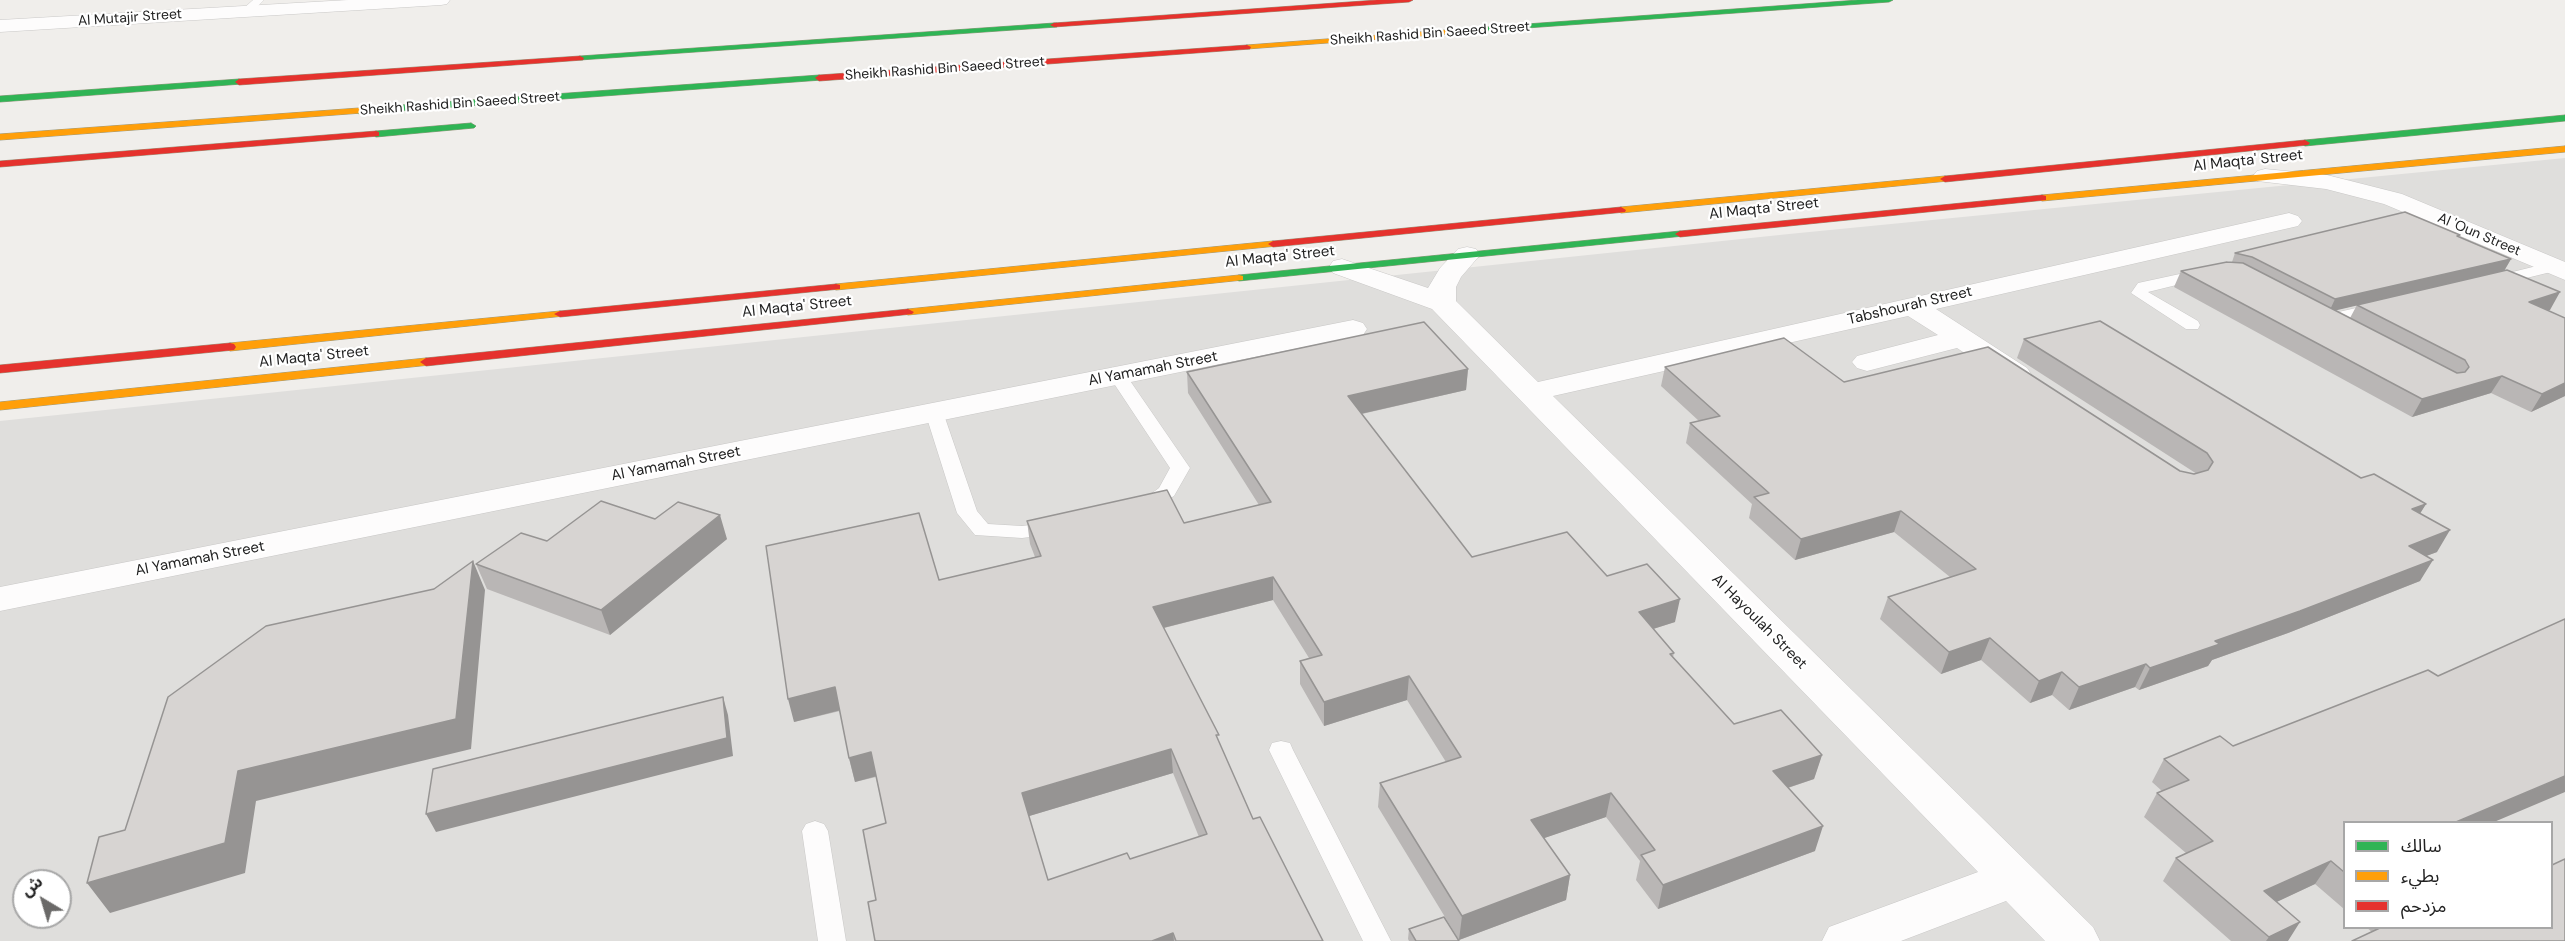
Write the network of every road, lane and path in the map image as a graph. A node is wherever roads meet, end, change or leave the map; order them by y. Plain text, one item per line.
1 (441, 0) edge
2 (1288, 0) edge
3 (1409, 0) edge
4 (1890, 0) edge
5 (253, 5) edge
6 (0, 26) edge
7 (1531, 26) junction
8 (975, 30) junction
9 (896, 36) junction
10 (1252, 61) dead end
11 (35, 82) dead end
12 (0, 99) edge
13 (2565, 118) edge
14 (484, 124) dead end
15 (0, 137) edge
16 (2565, 149) edge
17 (0, 164) edge
18 (2374, 165) junction
19 (2265, 176) junction
20 (1880, 187) junction
21 (2393, 199) junction
22 (2289, 221) dead end
23 (1544, 248) junction
24 (1467, 255) junction
25 (1342, 267) junction
26 (2559, 269) edge
27 (2220, 271) edge
28 (876, 284) junction
29 (2474, 285) edge
30 (816, 303) dead end
31 (1442, 303) junction
32 (2395, 304) edge
33 (1912, 306) junction
34 (2308, 310) edge
35 (741, 314) dead end
36 (2327, 320) junction
37 (2192, 325) dead end
38 (1353, 329) dead end
39 (728, 331) junction
40 (2347, 331) edge
41 (1962, 338) junction
42 (1867, 362) dead end
43 (0, 369) edge
44 (1118, 376) junction
45 (2039, 389) edge
46 (1532, 392) junction
47 (0, 406) edge
48 (934, 412) junction
49 (1124, 515) edge
50 (1078, 525) edge
51 (0, 599) edge
52 (1281, 750) dead end
53 (815, 831) dead end
54 (2013, 878) junction
55 (832, 941) edge
56 (1377, 941) edge
57 (1846, 941) edge
58 (2076, 941) edge

1 - 5 street, Al Mutajir Street
2 - 8 main road
3 - 8 main road
4 - 7 main road, Sheikh Rashid Bin Saeed Street
5 - 6 street, Al Mutajir Street
7 - 10 main road
7 - 15 main road, Sheikh Rashid Bin Saeed Street
8 - 9 main road
9 - 11 main road
9 - 12 main road
13 - 20 main road, Al Maqta' Street
14 - 17 main road
16 - 18 main road, Al Maqta' Street
18 - 19 main road, Al Maqta' Street
18 - 21 street, Al 'Oun Street
19 - 21 street, Al 'Oun Street
19 - 23 main road, Al Maqta' Street
20 - 23 main road
20 - 28 main road, Al Maqta' Street
21 - 26 street, Al 'Oun Street
22 - 33 street, Tabshourah Street
23 - 24 main road, Al Maqta' Street
24 - 25 main road, Al Maqta' Street
24 - 31 street
25 - 31 street, Al Hayoulah Street
25 - 39 main road, Al Maqta' Street
26 - 29 lane
27 - 37 lane
28 - 30 main road
28 - 43 main road, Al Maqta' Street
31 - 46 street, Al Hayoulah Street
32 - 36 lane
33 - 41 street
33 - 46 street, Tabshourah Street
34 - 36 lane
35 - 39 main road
36 - 40 lane
38 - 44 street, Al Yamamah Street
39 - 47 main road, Al Maqta' Street
41 - 42 street
41 - 45 street
44 - 48 street, Al Yamamah Street
44 - 49 lane
46 - 54 street, Al Hayoulah Street
48 - 50 lane
48 - 51 street, Al Yamamah Street
52 - 56 lane
53 - 55 lane
54 - 57 street
54 - 58 street, Al Hayoulah Street

